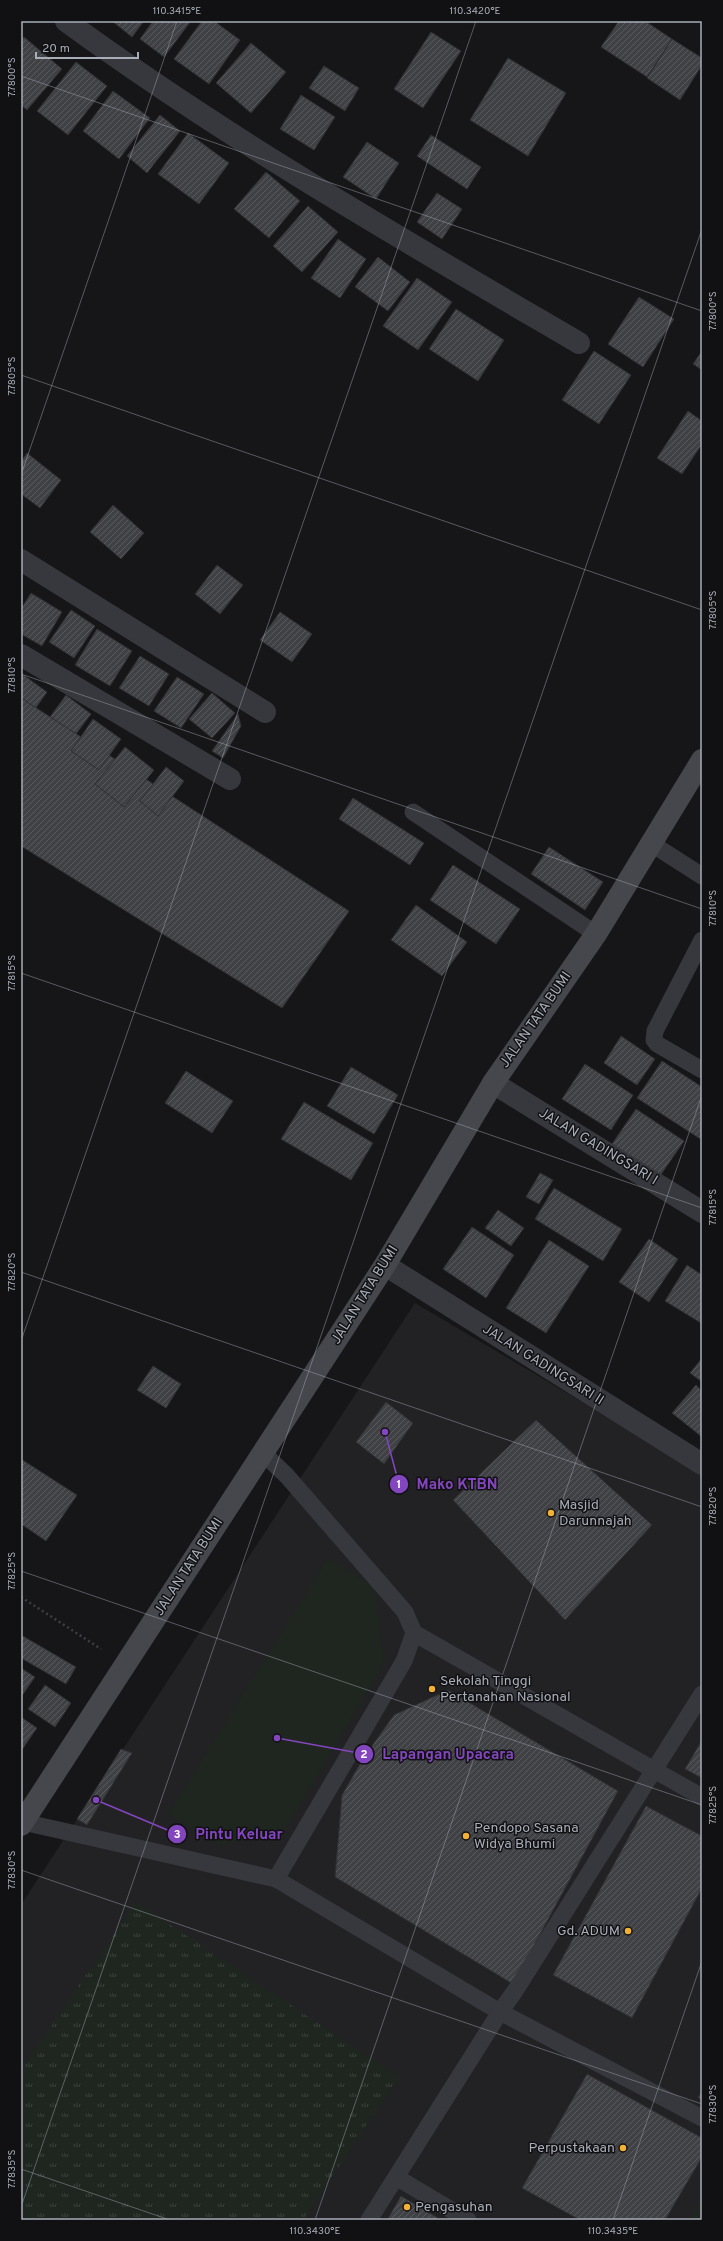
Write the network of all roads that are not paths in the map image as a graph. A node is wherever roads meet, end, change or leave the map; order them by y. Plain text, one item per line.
1 (66, 21) edge
2 (579, 343) dead end
3 (21, 560) edge
4 (21, 655) edge
5 (265, 712) dead end
6 (702, 760) edge
7 (230, 779) dead end
8 (413, 812) dead end
9 (652, 844) junction
10 (702, 876) edge
11 (596, 934) junction
12 (702, 940) edge
13 (702, 1070) edge
14 (493, 1083) junction
15 (702, 1212) edge
16 (385, 1265) junction
17 (263, 1453) junction
18 (702, 1464) edge
19 (414, 1633) junction
20 (702, 1694) edge
21 (654, 1770) junction
22 (702, 1797) edge
23 (22, 1823) edge
24 (276, 1879) junction
25 (500, 2012) junction
26 (702, 2118) edge
27 (396, 2177) junction
28 (369, 2220) edge
29 (468, 2220) edge

1 - 2 street
3 - 5 street
4 - 7 street
6 - 9 street, JALAN TATA BUMI
8 - 11 lane
9 - 10 lane
9 - 11 street, JALAN TATA BUMI
11 - 14 street, JALAN TATA BUMI
12 - 13 lane
14 - 15 street, JALAN GADINGSARI I
14 - 16 street, JALAN TATA BUMI
16 - 17 street, JALAN TATA BUMI
16 - 18 street, JALAN GADINGSARI II
17 - 19 lane
17 - 23 street, JALAN TATA BUMI
19 - 21 lane
19 - 24 lane
20 - 21 lane
21 - 22 lane
21 - 25 lane
23 - 24 lane
24 - 25 lane
25 - 26 lane
25 - 27 lane
27 - 28 lane
27 - 29 lane

